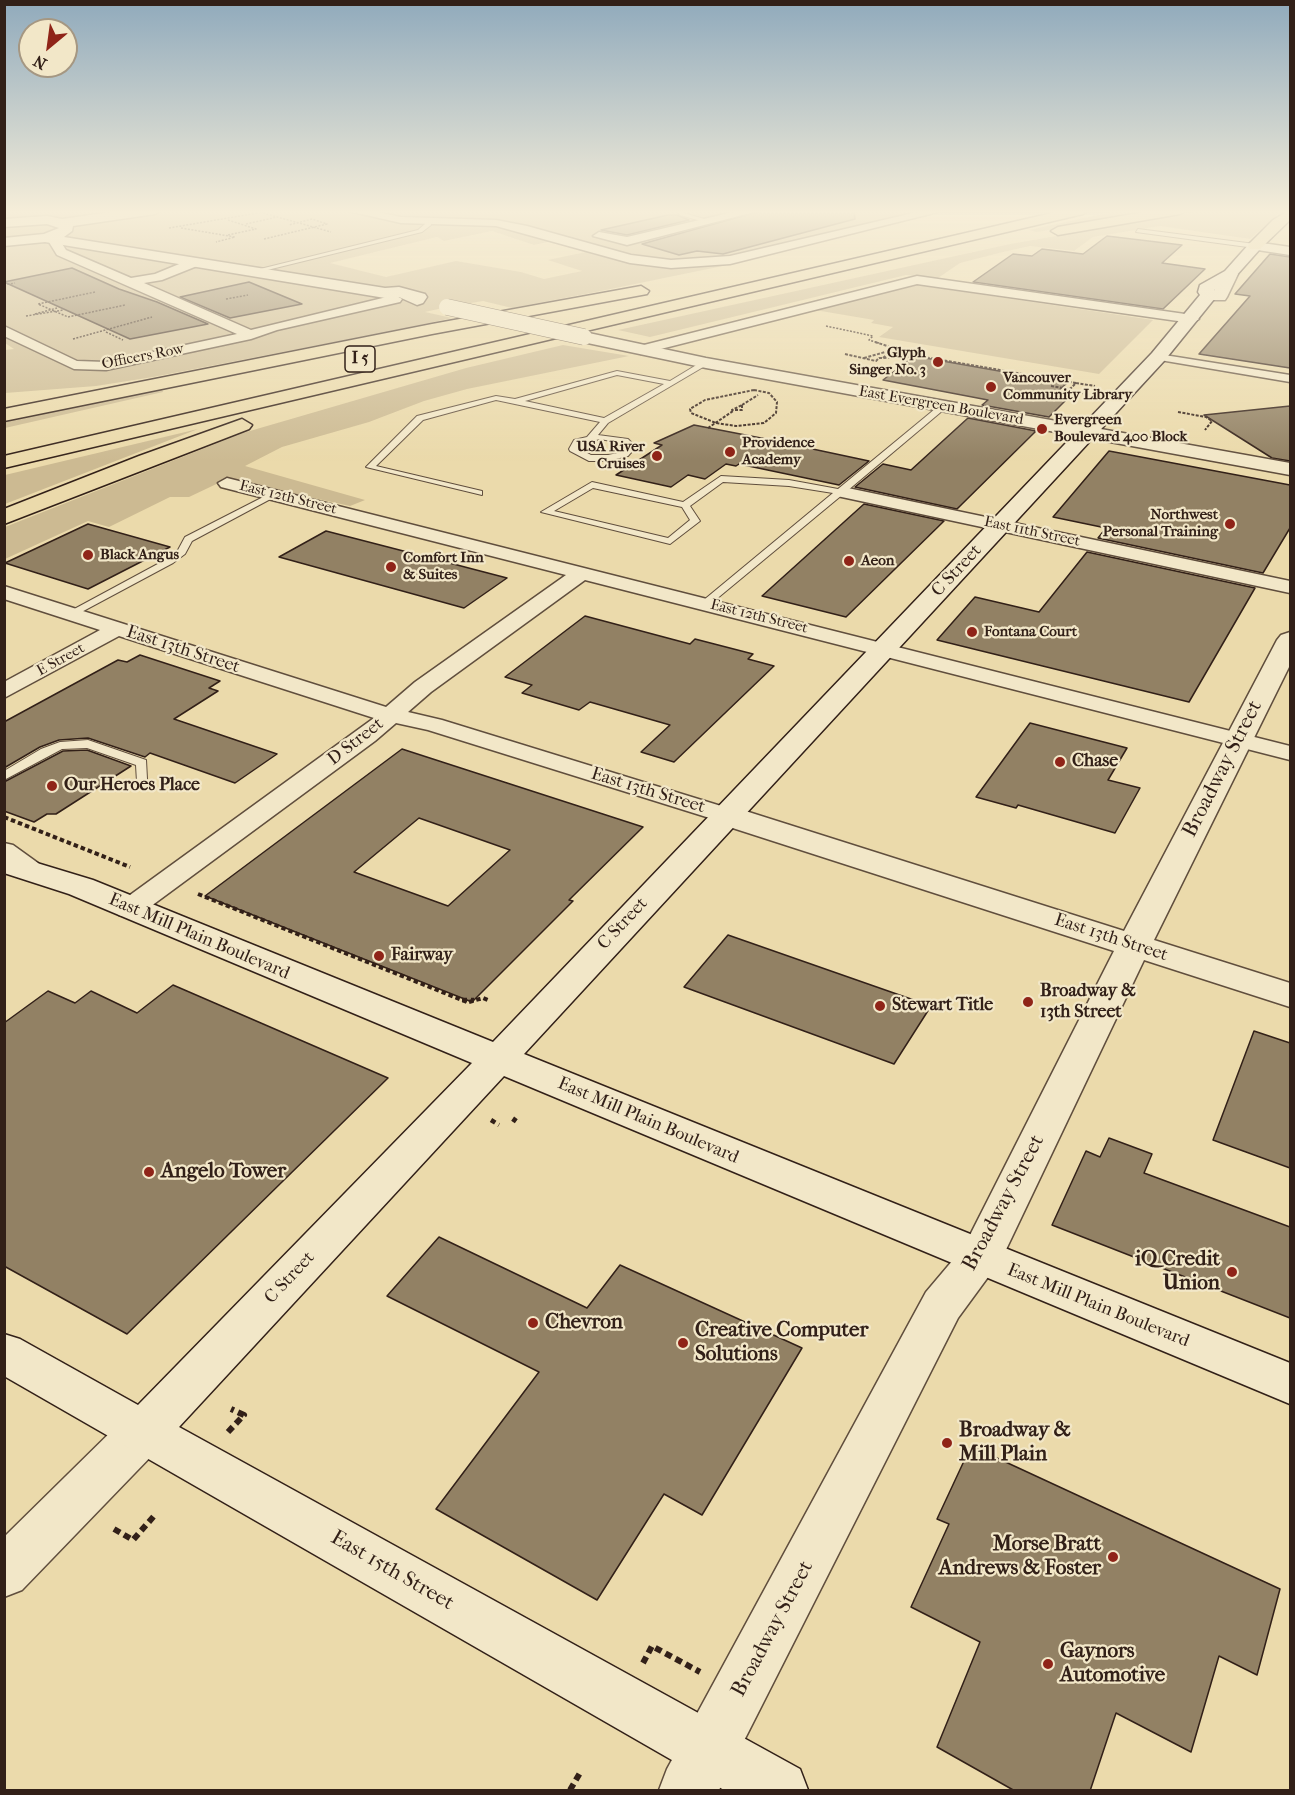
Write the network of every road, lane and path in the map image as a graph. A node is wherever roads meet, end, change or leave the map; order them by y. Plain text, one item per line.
1 (84, 294) edge
2 (158, 294) edge
3 (252, 294) dead end
4 (378, 294) edge
5 (627, 294) edge
6 (648, 294) edge
7 (722, 294) edge
8 (862, 294) edge
9 (1024, 294) edge
10 (1216, 294) edge
11 (390, 296) junction
12 (224, 300) dead end
13 (127, 304) dead end
14 (57, 308) dead end
15 (50, 309) junction
16 (63, 310) dead end
17 (56, 312) junction
18 (786, 313) junction
19 (35, 315) junction
20 (153, 317) dead end
21 (18, 318) dead end
22 (1192, 319) junction
23 (593, 324) junction
24 (4, 330) edge
25 (251, 335) junction
26 (869, 340) junction
27 (65, 341) dead end
28 (640, 350) junction
29 (889, 351) junction
30 (845, 354) dead end
31 (918, 356) junction
32 (1158, 357) junction
33 (862, 358) junction
34 (882, 359) junction
35 (706, 363) junction
36 (207, 375) junction
37 (273, 379) dead end
38 (1290, 379) edge
39 (671, 383) junction
40 (1076, 383) junction
41 (1090, 385) dead end
42 (1052, 386) dead end
43 (1070, 389) junction
44 (763, 391) junction
45 (4, 398) edge
46 (1118, 399) junction
47 (515, 401) junction
48 (944, 406) junction
49 (1178, 412) dead end
50 (4, 415) edge
51 (605, 421) junction
52 (716, 423) junction
53 (708, 428) dead end
54 (1087, 432) junction
55 (1202, 434) dead end
56 (591, 438) junction
57 (4, 462) edge
58 (1290, 469) edge
59 (227, 483) dead end
60 (843, 492) junction
61 (478, 493) dead end
62 (274, 495) junction
63 (685, 505) junction
64 (4, 517) edge
65 (999, 525) junction
66 (582, 573) junction
67 (1290, 587) edge
68 (4, 592) edge
69 (704, 604) junction
70 (70, 614) junction
71 (117, 629) junction
72 (1290, 640) edge
73 (883, 649) junction
74 (4, 691) edge
75 (391, 715) junction
76 (1238, 740) junction
77 (1290, 753) edge
78 (4, 776) edge
79 (141, 779) dead end
80 (725, 815) junction
81 (4, 817) edge
82 (13, 861) edge
83 (130, 867) dead end
84 (196, 894) dead end
85 (129, 909) junction
86 (1133, 945) junction
87 (1290, 995) edge
88 (490, 1001) dead end
89 (497, 1059) junction
90 (518, 1115) dead end
91 (491, 1120) dead end
92 (513, 1122) dead end
93 (499, 1125) dead end
94 (980, 1258) junction
95 (4, 1353) edge
96 (1290, 1384) edge
97 (231, 1409) dead end
98 (144, 1431) junction
99 (228, 1432) dead end
100 (154, 1516) dead end
101 (114, 1528) dead end
102 (4, 1573) edge
103 (637, 1672) dead end
104 (701, 1672) dead end
105 (698, 1771) edge
106 (580, 1773) dead end
107 (570, 1791) edge
108 (779, 1791) edge

1 - 15 path
2 - 25 street
3 - 12 path
4 - 11 street, East Evergreen Boulevard
5 - 36 highway
6 - 37 highway, I 5
7 - 23 highway, I 5
8 - 18 street
9 - 22 street
10 - 22 street, C Street
11 - 25 street, Officers Row
11 - 28 street, East Evergreen Boulevard, bridge
13 - 17 path
14 - 15 path
15 - 17 path
15 - 19 path
16 - 17 path
17 - 19 path
18 - 26 path
18 - 28 street
19 - 21 path
20 - 27 path
22 - 32 street, C Street
23 - 57 highway, I 5
23 - 64 highway
24 - 25 street, Officers Row
26 - 29 path
26 - 31 path
28 - 35 street, East Evergreen Boulevard
29 - 33 path
29 - 34 path
30 - 33 path
31 - 34 path
31 - 40 path
32 - 38 street
32 - 46 street, C Street
33 - 34 path
35 - 39 lane
35 - 48 street, East Evergreen Boulevard
36 - 45 highway
36 - 50 highway
39 - 47 lane
39 - 51 lane
40 - 41 path
40 - 43 path
42 - 43 path
43 - 46 path
44 - 52 path
44 - 52 path
44 - 52 path
46 - 54 street, C Street
47 - 51 lane
47 - 61 lane
48 - 54 street, East Evergreen Boulevard
48 - 60 lane
49 - 55 path
51 - 56 lane
52 - 53 path
54 - 58 street, East Evergreen Boulevard
54 - 65 street, C Street
56 - 56 lane
59 - 62 street, East 12th Street
60 - 63 lane
60 - 65 street, East 11th Street
60 - 69 lane
62 - 66 street, East 12th Street
62 - 70 lane
63 - 63 lane
65 - 67 street, East 11th Street
65 - 73 street, C Street
66 - 69 street, East 12th Street
66 - 75 street, D Street
68 - 70 street, East 13th Street
69 - 73 street, East 12th Street
70 - 71 street, East 13th Street
71 - 74 street, E Street
71 - 75 street, East 13th Street
72 - 76 street, Broadway Street
73 - 76 street, East 12th Street
73 - 80 street, C Street
75 - 80 street, East 13th Street
75 - 85 street, D Street
76 - 77 street, East 12th Street
76 - 86 street, Broadway Street
78 - 79 lane
80 - 86 street, East 13th Street
80 - 89 street, C Street
81 - 83 path
82 - 85 street, East Mill Plain Boulevard
84 - 88 path
85 - 89 street, East Mill Plain Boulevard
86 - 87 street, East 13th Street
86 - 94 street, Broadway Street
89 - 94 street, East Mill Plain Boulevard
89 - 98 street, C Street
90 - 92 path
91 - 93 path
94 - 96 street, East Mill Plain Boulevard
94 - 105 street, Broadway Street
95 - 98 street, East 15th Street
97 - 99 path
98 - 102 street, C Street
98 - 105 street, East 15th Street
100 - 101 path
103 - 104 path
105 - 108 street, East 15th Street
106 - 107 path

